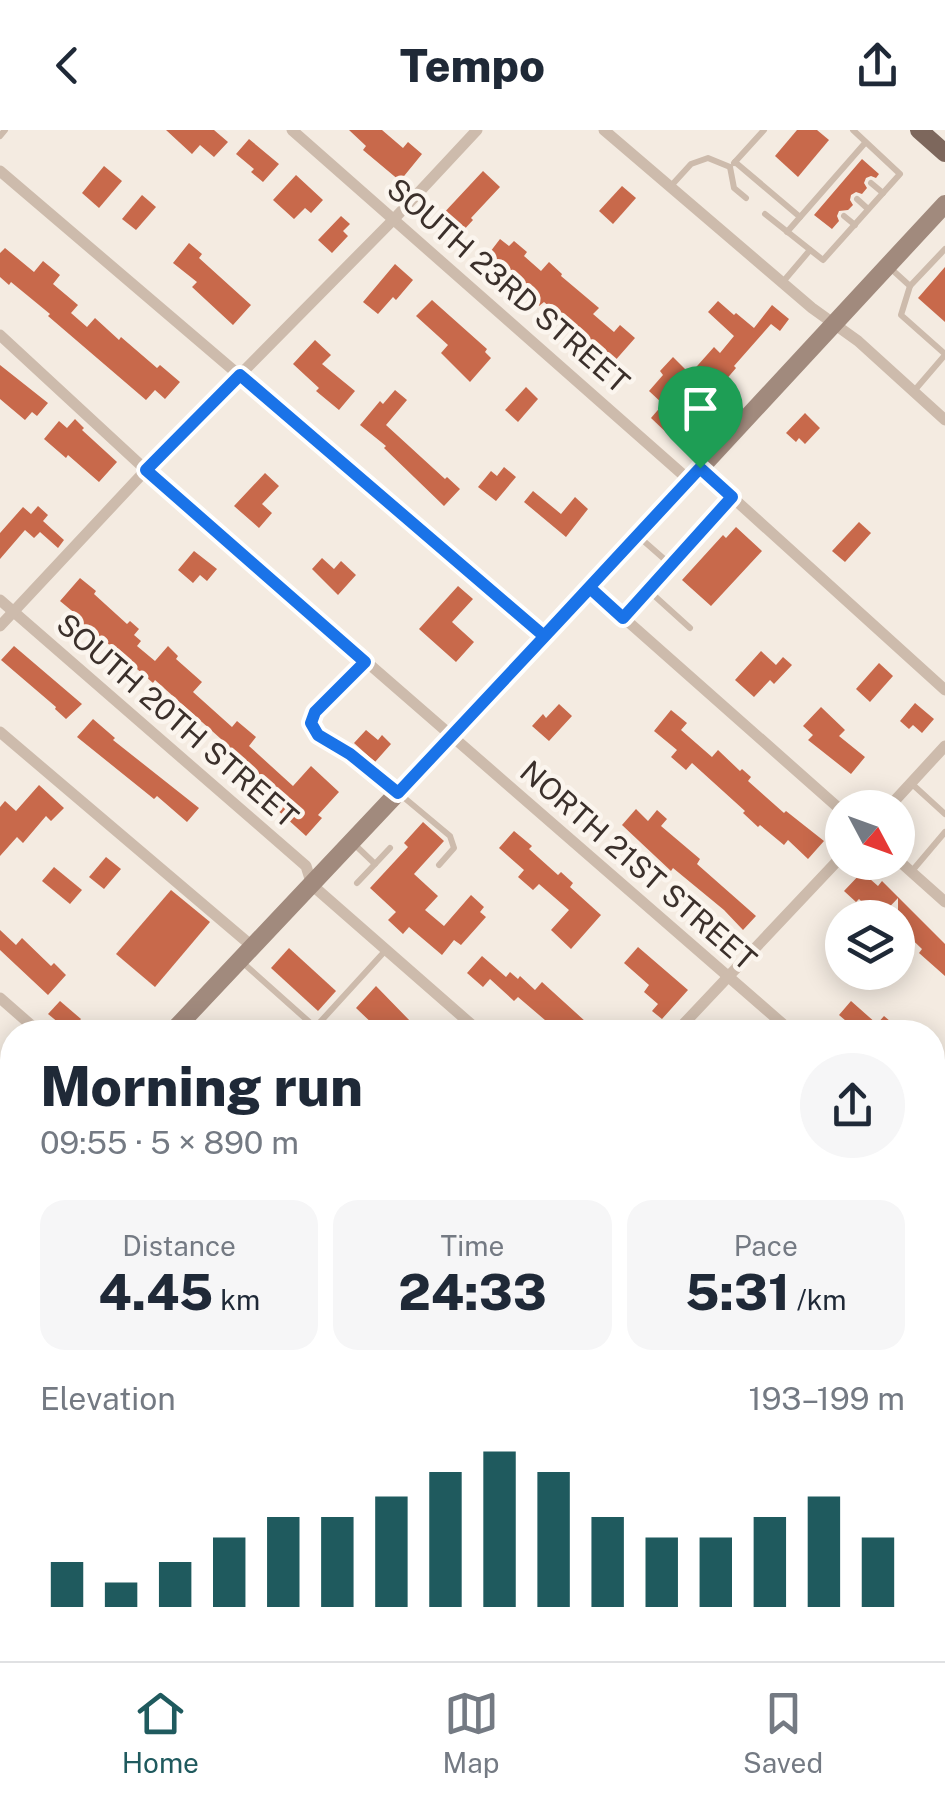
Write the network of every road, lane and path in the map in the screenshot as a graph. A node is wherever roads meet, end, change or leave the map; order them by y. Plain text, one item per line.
1 (292, 130) edge
2 (477, 130) edge
3 (604, 130) edge
4 (764, 130) edge
5 (853, 130) edge
6 (919, 130) edge
7 (866, 143) junction
8 (945, 153) edge
9 (733, 164) junction
10 (0, 171) edge
11 (872, 183) dead end
12 (670, 187) junction
13 (883, 193) junction
14 (746, 198) dead end
15 (858, 200) dead end
16 (945, 204) edge
17 (868, 209) junction
18 (765, 214) dead end
19 (844, 216) dead end
20 (800, 217) junction
21 (394, 219) junction
22 (854, 225) junction
23 (787, 232) junction
24 (945, 249) edge
25 (810, 250) junction
26 (888, 266) junction
27 (782, 283) junction
28 (910, 286) junction
29 (835, 324) junction
30 (0, 335) edge
31 (945, 354) edge
32 (240, 375) junction
33 (913, 392) junction
34 (945, 420) edge
35 (146, 470) junction
36 (695, 474) junction
37 (732, 497) junction
38 (638, 536) junction
39 (671, 565) junction
40 (590, 588) junction
41 (648, 590) junction
42 (0, 600) edge
43 (13, 612) junction
44 (623, 618) junction
45 (0, 626) edge
46 (690, 628) dead end
47 (544, 636) junction
48 (365, 662) junction
49 (945, 690) edge
50 (451, 737) junction
51 (3, 741) edge
52 (945, 746) edge
53 (911, 783) junction
54 (905, 790) edge
55 (398, 793) junction
56 (825, 796) edge
57 (945, 814) edge
58 (945, 832) edge
59 (352, 842) junction
60 (390, 848) dead end
61 (375, 864) junction
62 (439, 865) dead end
63 (915, 867) edge
64 (825, 874) edge
65 (915, 876) edge
66 (358, 883) dead end
67 (312, 885) junction
68 (945, 902) edge
69 (386, 950) junction
70 (247, 953) junction
71 (729, 977) junction
72 (0, 998) edge
73 (25, 1020) edge
74 (183, 1020) edge
75 (305, 1020) edge
76 (323, 1020) edge
77 (466, 1020) edge
78 (688, 1020) edge
79 (778, 1020) edge

1 - 21 street, SOUTH 23RD STREET
2 - 21 street
3 - 12 street
4 - 9 lane
5 - 7 lane
6 - 8 main road
7 - 13 lane
7 - 20 lane
9 - 12 lane
9 - 14 lane
9 - 20 lane
10 - 32 street
11 - 13 lane
12 - 27 street
13 - 17 lane
15 - 17 lane
16 - 26 main road
17 - 22 lane
18 - 23 lane
19 - 22 lane
20 - 23 lane
21 - 32 street
21 - 36 street, SOUTH 23RD STREET
22 - 25 lane
23 - 25 lane
24 - 28 lane
25 - 27 lane
26 - 28 lane
26 - 29 main road
27 - 29 street
28 - 31 lane
29 - 33 street
29 - 36 main road
30 - 35 street, NORTH 21ST STREET
31 - 33 lane
32 - 35 street
32 - 47 street
33 - 34 street
35 - 43 street
35 - 48 street, NORTH 21ST STREET
36 - 37 street, SOUTH 23RD STREET
36 - 38 main road
37 - 39 lane
37 - 49 street, SOUTH 23RD STREET
38 - 39 lane
38 - 40 main road
39 - 41 lane
40 - 44 street
40 - 47 main road
41 - 44 lane
41 - 46 lane
42 - 43 street, SOUTH 20TH STREET
43 - 45 street
43 - 67 street, SOUTH 20TH STREET
44 - 56 street
47 - 50 main road
48 - 50 street, NORTH 21ST STREET
48 - 55 lane
50 - 55 main road
50 - 71 street, NORTH 21ST STREET
51 - 70 street
52 - 53 street
53 - 54 street
53 - 57 lane
55 - 59 main road
55 - 62 lane
58 - 63 lane
59 - 61 lane
59 - 67 main road
60 - 61 lane
61 - 66 lane
64 - 71 street
65 - 68 street
67 - 69 street, SOUTH 20TH STREET
67 - 70 main road
69 - 76 lane
69 - 77 street, SOUTH 20TH STREET
70 - 74 main road
70 - 75 lane
71 - 78 street
71 - 79 street, NORTH 21ST STREET
72 - 73 street

